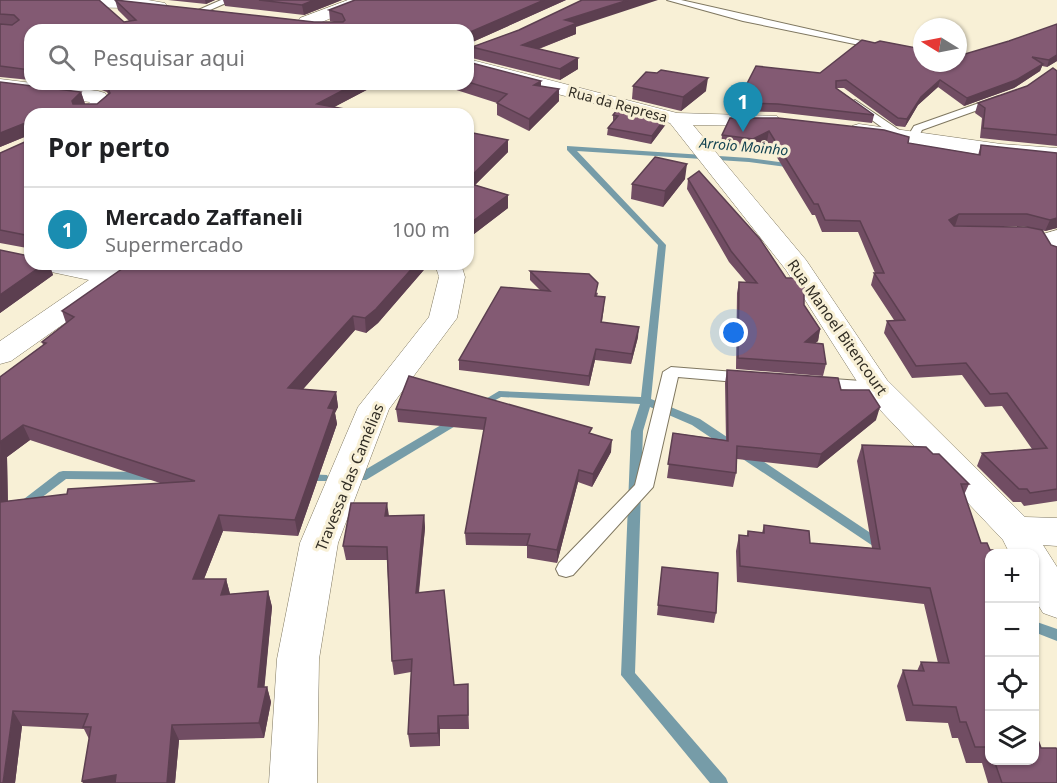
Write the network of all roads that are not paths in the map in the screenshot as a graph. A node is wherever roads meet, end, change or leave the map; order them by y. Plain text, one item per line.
1 (362, 0) edge
2 (671, 0) edge
3 (0, 1) edge
4 (60, 1) edge
5 (232, 7) edge
6 (308, 24) edge
7 (874, 45) edge
8 (474, 56) edge
9 (0, 85) edge
10 (24, 88) edge
11 (41, 90) edge
12 (1007, 96) edge
13 (850, 99) edge
14 (95, 108) edge
15 (677, 119) junction
16 (787, 122) edge
17 (843, 128) edge
18 (906, 135) junction
19 (1057, 154) edge
20 (450, 270) edge
21 (121, 271) edge
22 (0, 356) edge
23 (762, 379) edge
24 (796, 381) edge
25 (876, 387) junction
26 (1057, 532) edge
27 (1027, 549) edge
28 (566, 569) dead end
29 (1039, 570) edge
30 (1057, 602) edge
31 (293, 783) edge

1 - 6 street
2 - 7 lane
3 - 4 street
4 - 5 street
8 - 15 street, Rua da Represa
9 - 10 street
11 - 14 street
12 - 18 lane
13 - 18 lane
15 - 16 street, Rua da Represa
15 - 25 street, Rua Manoel Bitencourt
17 - 18 street
18 - 19 street
20 - 31 street, Travessa das Camélias
21 - 22 street
23 - 28 lane
24 - 25 lane
25 - 27 street, Rua Manoel Bitencourt
26 - 27 street
29 - 30 street, Rua Manoel Bitencourt

